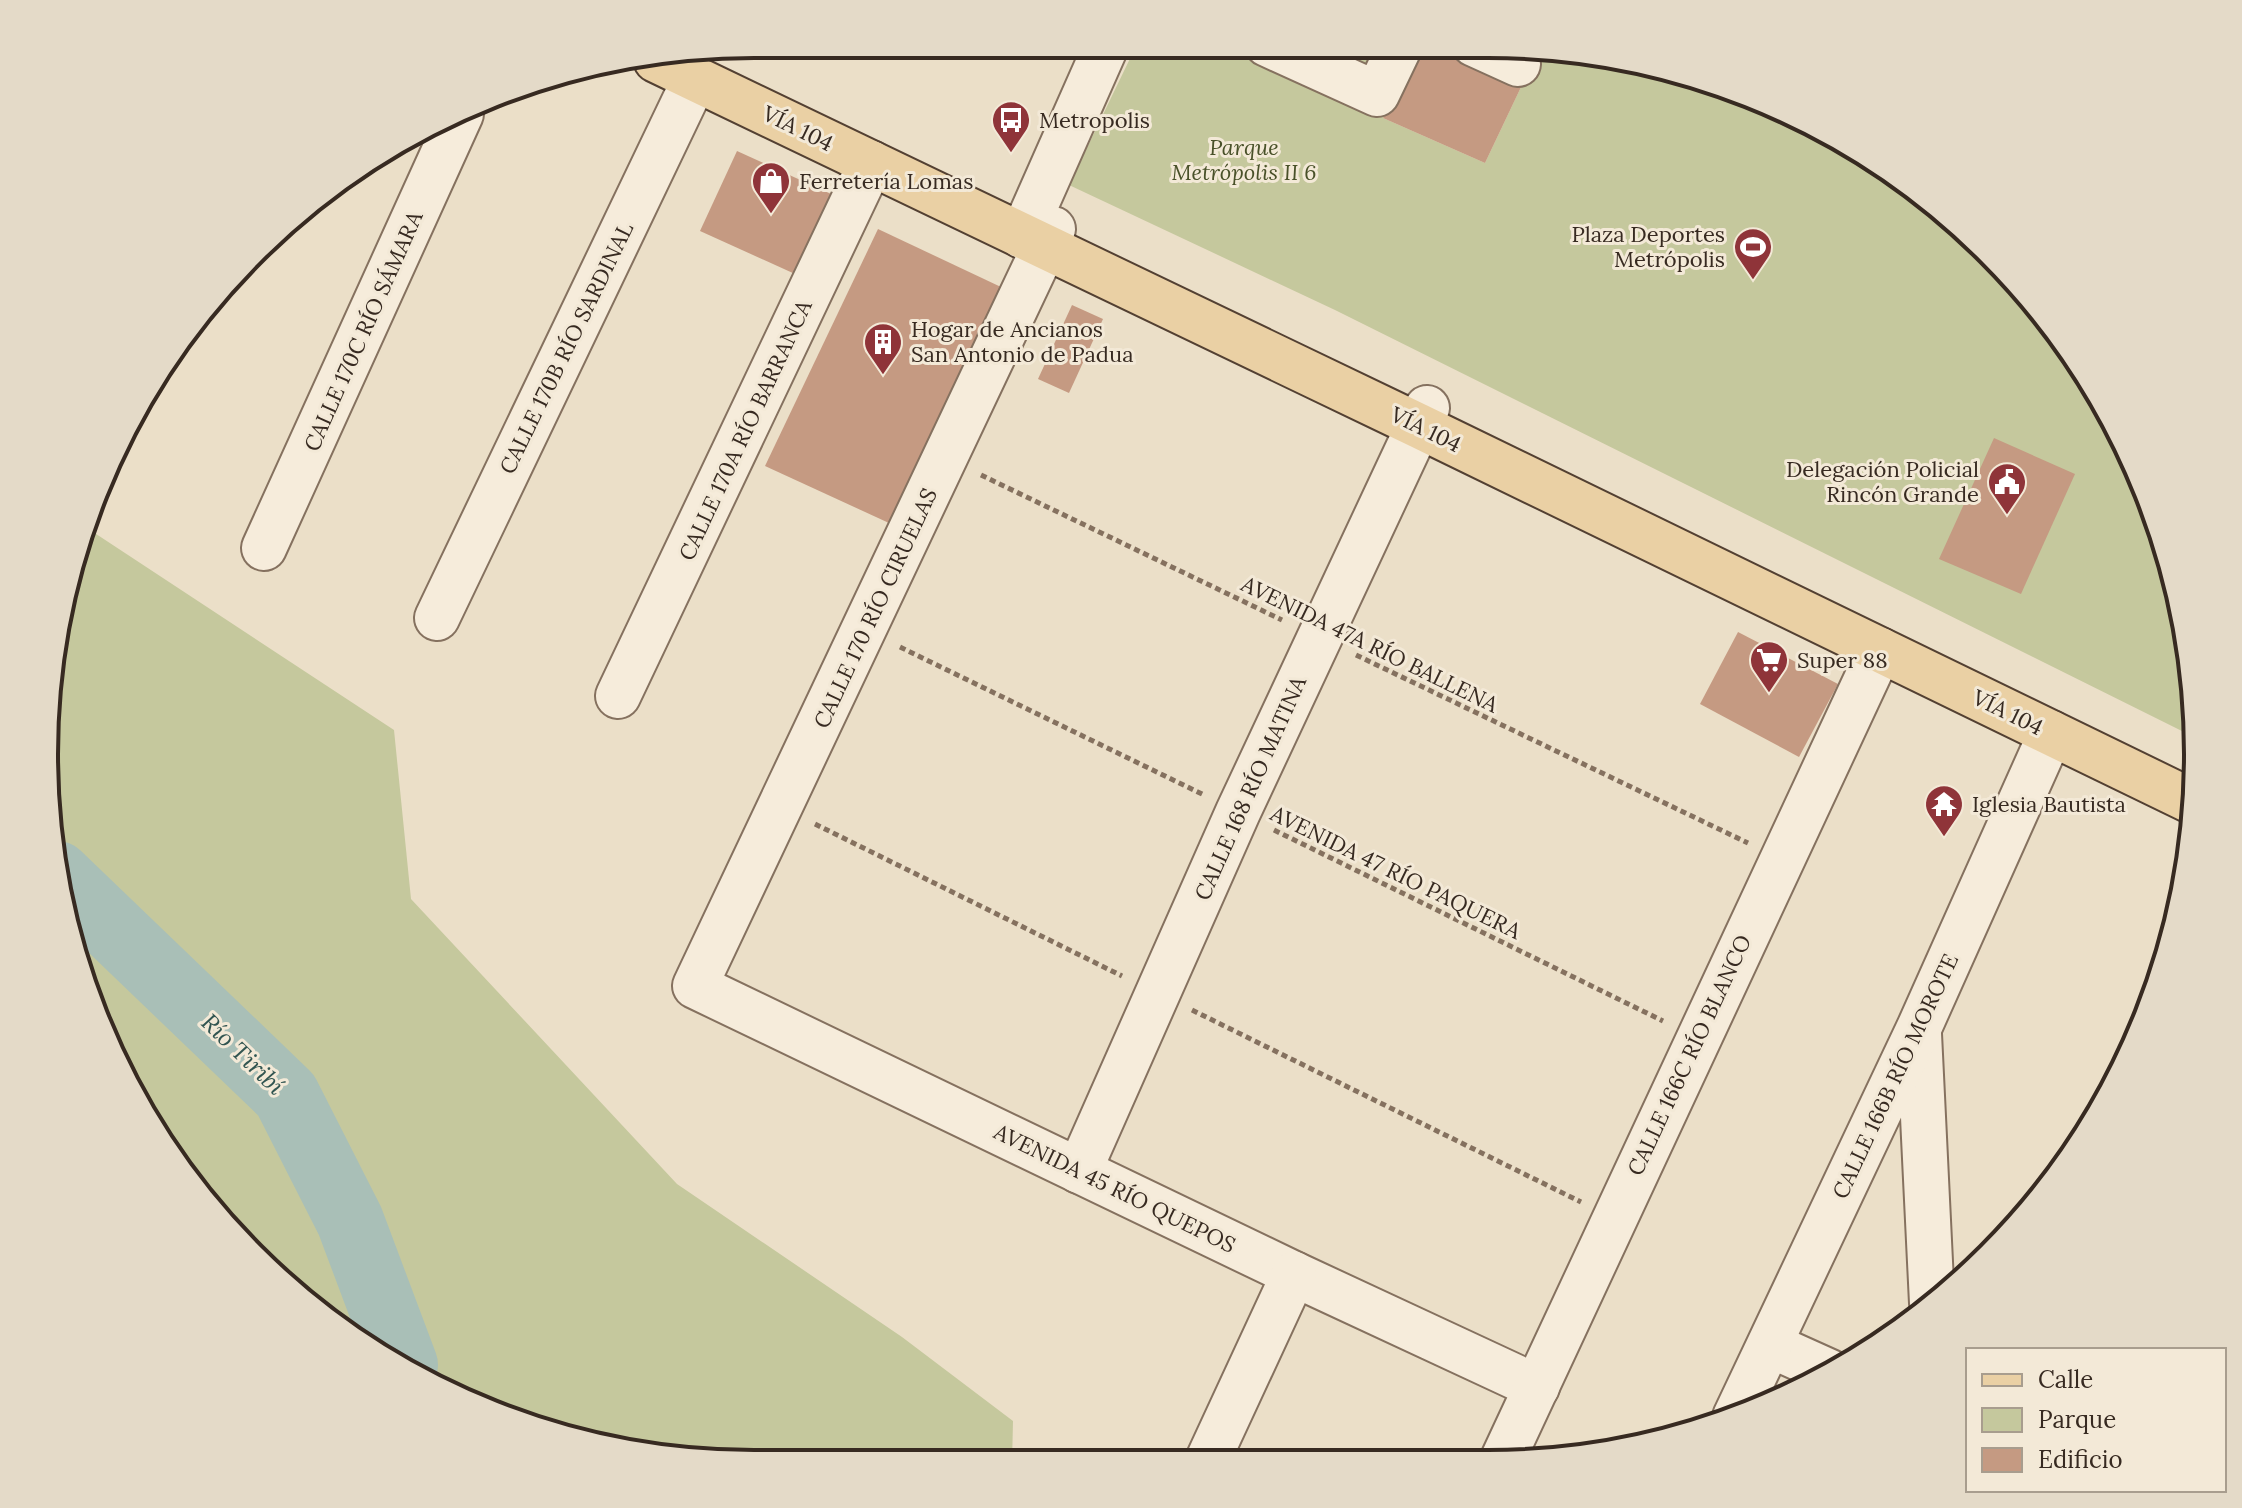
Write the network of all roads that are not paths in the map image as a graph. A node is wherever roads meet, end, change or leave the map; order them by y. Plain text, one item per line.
1 (1102, 58) edge
2 (1298, 58) edge
3 (1394, 58) edge
4 (1506, 58) edge
5 (671, 63) edge
6 (1518, 64) dead end
7 (691, 67) edge
8 (456, 126) edge
9 (871, 163) junction
10 (1038, 232) junction
11 (1422, 416) junction
12 (264, 548) dead end
13 (437, 618) dead end
14 (1880, 650) junction
15 (618, 696) dead end
16 (2051, 733) junction
17 (2184, 776) edge
18 (2183, 797) edge
19 (695, 986) joint
20 (1919, 1028) junction
21 (1079, 1171) junction
22 (1294, 1274) junction
23 (1931, 1290) edge
24 (1770, 1345) junction
25 (1818, 1367) edge
26 (1537, 1387) junction
27 (1743, 1401) edge
28 (1212, 1450) edge
29 (1507, 1450) edge

1 - 10 street, CALLE 170 RÍO CIRUELAS
2 - 3 street
4 - 6 street
5 - 7 main road, VÍA 104
7 - 9 main road, VÍA 104
7 - 10 main road, VÍA 104
7 - 13 street, CALLE 170B RÍO SARDINAL
8 - 12 street, CALLE 170C RÍO SÁMARA
9 - 10 main road, VÍA 104
9 - 15 street, CALLE 170A RÍO BARRANCA
10 - 11 main road, VÍA 104
10 - 19 street, CALLE 170 RÍO CIRUELAS
11 - 14 main road, VÍA 104
11 - 17 main road, VÍA 104
11 - 21 street, CALLE 168 RÍO MATINA
14 - 16 main road, VÍA 104
14 - 26 street, CALLE 166C RÍO BLANCO
16 - 18 main road, VÍA 104
16 - 20 street, CALLE 166B RÍO MOROTE
19 - 21 street, AVENIDA 45 RÍO QUEPOS
20 - 23 street
20 - 24 street, CALLE 166B RÍO MOROTE
21 - 22 street, AVENIDA 45 RÍO QUEPOS
22 - 26 street, AVENIDA 45 RÍO QUEPOS
22 - 28 street
24 - 25 street
24 - 27 street, CALLE 166B RÍO MOROTE
26 - 29 street, CALLE 166C RÍO BLANCO

